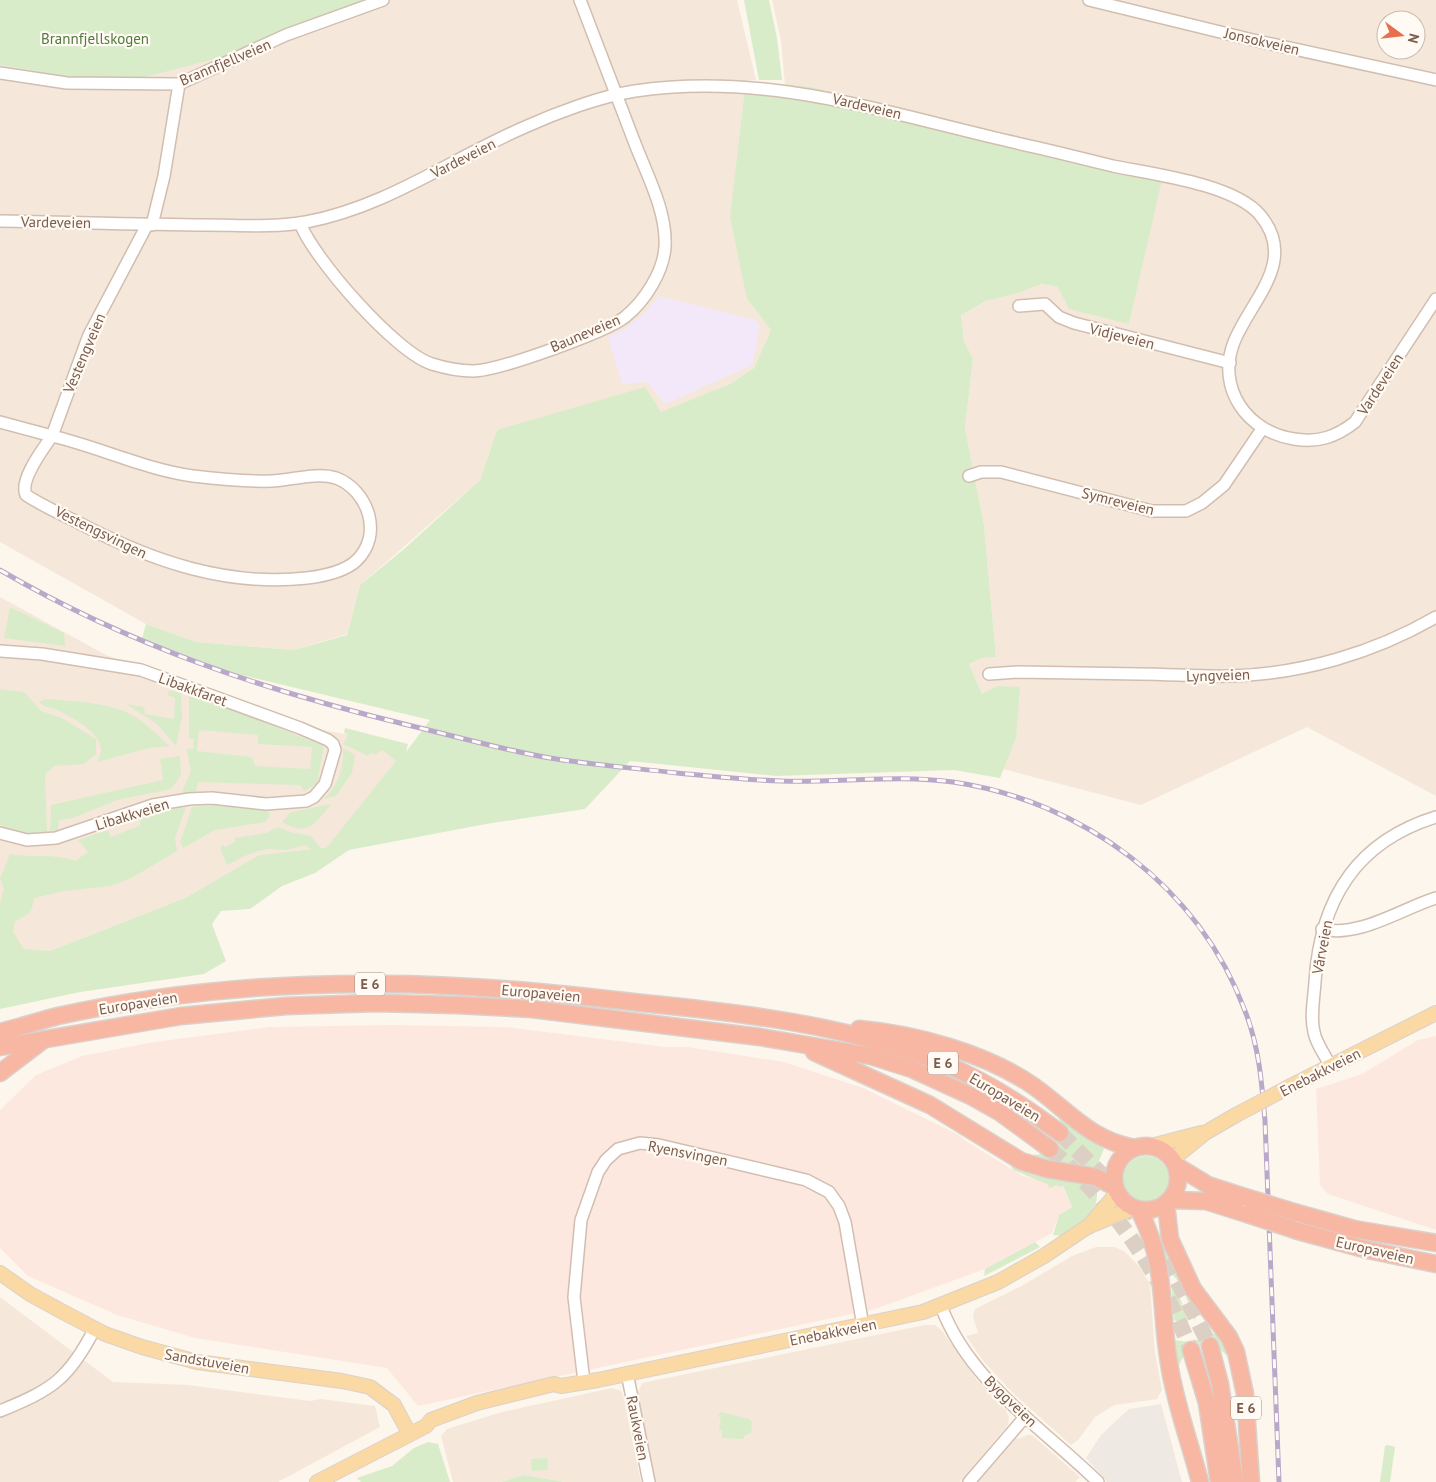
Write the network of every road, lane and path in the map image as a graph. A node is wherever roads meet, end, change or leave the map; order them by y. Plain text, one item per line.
1 (383, 0) edge
2 (580, 0) edge
3 (1089, 0) edge
4 (0, 73) edge
5 (1436, 80) edge
6 (179, 84) junction
7 (618, 94) junction
8 (0, 221) edge
9 (300, 223) junction
10 (150, 225) junction
11 (1436, 299) edge
12 (1019, 306) dead end
13 (1230, 363) junction
14 (0, 422) edge
15 (1262, 429) junction
16 (52, 436) junction
17 (969, 476) dead end
18 (1436, 617) edge
19 (0, 651) edge
20 (990, 674) dead end
21 (322, 788) joint
22 (1436, 817) edge
23 (0, 833) edge
24 (1436, 898) edge
25 (1322, 929) junction
26 (1436, 1013) edge
27 (812, 1026) junction
28 (5, 1029) edge
29 (45, 1039) junction
30 (796, 1043) junction
31 (0, 1047) edge
32 (1330, 1066) junction
33 (0, 1073) edge
34 (1205, 1132) junction
35 (1060, 1133) tunnel mouth
36 (1143, 1147) junction
37 (1050, 1150) tunnel mouth
38 (1175, 1163) junction
39 (1116, 1190) junction
40 (1168, 1202) junction
41 (1246, 1205) junction
42 (1136, 1209) junction
43 (1087, 1227) junction
44 (1436, 1243) edge
45 (1436, 1264) edge
46 (0, 1273) edge
47 (941, 1306) junction
48 (863, 1326) junction
49 (95, 1328) junction
50 (1210, 1346) tunnel mouth
51 (1191, 1350) tunnel mouth
52 (627, 1373) junction
53 (584, 1382) junction
54 (0, 1412) edge
55 (1025, 1416) junction
56 (409, 1434) junction
57 (317, 1482) edge
58 (649, 1482) edge
59 (969, 1482) edge
60 (1098, 1482) edge
61 (1200, 1482) edge
62 (1219, 1482) edge
63 (1235, 1482) edge
64 (1251, 1482) edge

1 - 6 street, Brannfjellveien
2 - 7 street, Bauneveien
3 - 5 street, Jonsokveien
4 - 6 street, Brannfjellveien
6 - 10 street, Vestengveien
7 - 9 street, Vardeveien
7 - 9 street, Bauneveien
7 - 13 street, Vardeveien
8 - 10 street, Vardeveien
9 - 10 street, Vardeveien
10 - 16 street, Vestengveien
11 - 15 street, Vardeveien
12 - 13 street, Vidjeveien
13 - 15 street, Vardeveien
14 - 16 street
15 - 17 street, Symreveien
16 - 16 street, Vestengsvingen
18 - 20 street, Lyngveien
19 - 21 street, Libakkfaret
21 - 23 street, Libakkveien
22 - 25 street, Vårveien
24 - 25 street
25 - 32 street, Vårveien
26 - 32 main road, Enebakkveien
27 - 28 highway, Europaveien / E 6
27 - 35 highway, Europaveien / E 6
27 - 36 highway, E 6
29 - 30 highway, Europaveien / E 6
29 - 31 highway, Europaveien / E 6
29 - 33 highway, E 6
30 - 37 highway, Europaveien / E 6
30 - 39 highway, E 6
32 - 34 main road, Enebakkveien, bridge
34 - 36 main road, Enebakkveien
34 - 38 main road, Enebakkveien
36 - 38 highway, E 6
36 - 39 highway
38 - 40 highway, E 6
38 - 41 highway, Europaveien / E 6
39 - 42 highway, E 6
39 - 43 main road, Enebakkveien
40 - 41 highway, Europaveien / E 6
40 - 42 highway, E 6
40 - 64 highway, E 6
41 - 44 highway, Europaveien / E 6, bridge
41 - 45 highway, Europaveien / E 6, bridge
42 - 43 main road, Enebakkveien
42 - 61 highway, E 6
43 - 47 main road, Enebakkveien
46 - 49 main road, Sandstuveien
47 - 48 main road, Enebakkveien
47 - 55 street, Byggveien
48 - 52 main road, Enebakkveien
48 - 53 street, Ryensvingen
49 - 54 street
49 - 56 main road, Sandstuveien
50 - 63 highway, E 6
51 - 62 highway, E 6
52 - 53 main road, Enebakkveien
52 - 58 street, Raukveien
53 - 56 main road, Enebakkveien
55 - 59 street
55 - 60 street, Byggveien
56 - 57 main road, Enebakkveien

